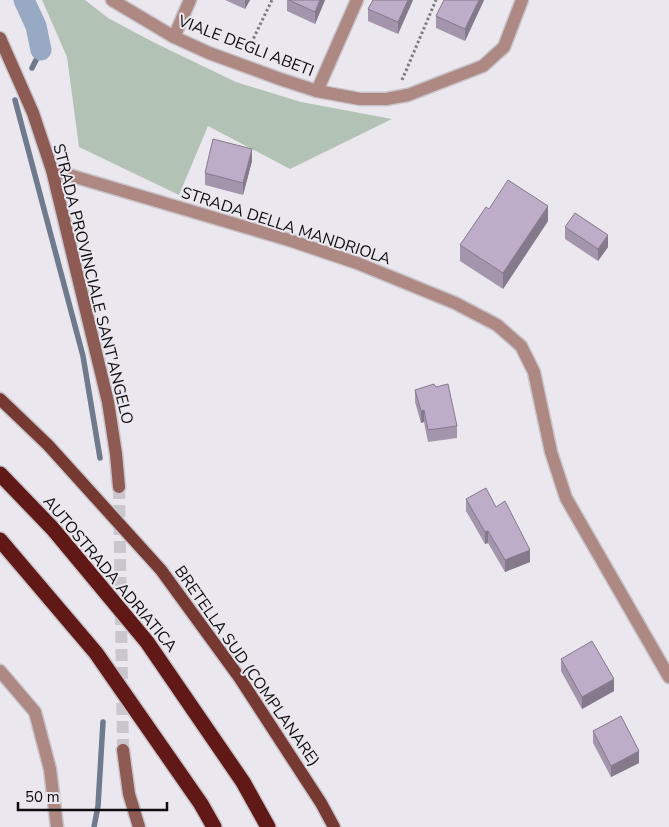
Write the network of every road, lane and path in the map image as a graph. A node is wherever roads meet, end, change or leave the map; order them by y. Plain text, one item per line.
1 (112, 0) edge
2 (190, 0) edge
3 (272, 0) edge
4 (357, 0) edge
5 (436, 0) edge
6 (522, 0) edge
7 (174, 37) junction
8 (0, 38) edge
9 (245, 57) dead end
10 (399, 88) dead end
11 (317, 91) junction
12 (52, 170) junction
13 (0, 399) edge
14 (0, 474) edge
15 (119, 487) tunnel mouth
16 (0, 540) edge
17 (0, 671) edge
18 (669, 677) edge
19 (123, 750) tunnel mouth
20 (57, 827) edge
21 (139, 827) edge
22 (214, 827) edge
23 (268, 827) edge
24 (334, 827) edge

1 - 7 street, VIALE DEGLI ABETI
2 - 7 street
3 - 9 path
4 - 11 street
5 - 10 path
6 - 11 street, VIALE DEGLI ABETI
7 - 11 street, VIALE DEGLI ABETI
8 - 12 main road, STRADA PROVINCIALE SANT'ANGELO
12 - 15 main road, STRADA PROVINCIALE SANT'ANGELO
12 - 18 street, STRADA DELLA MANDRIOLA
13 - 24 main road, BRETELLA SUD (COMPLANARE)
14 - 23 highway, AUTOSTRADA ADRIATICA
16 - 22 highway
17 - 20 street
19 - 21 main road

